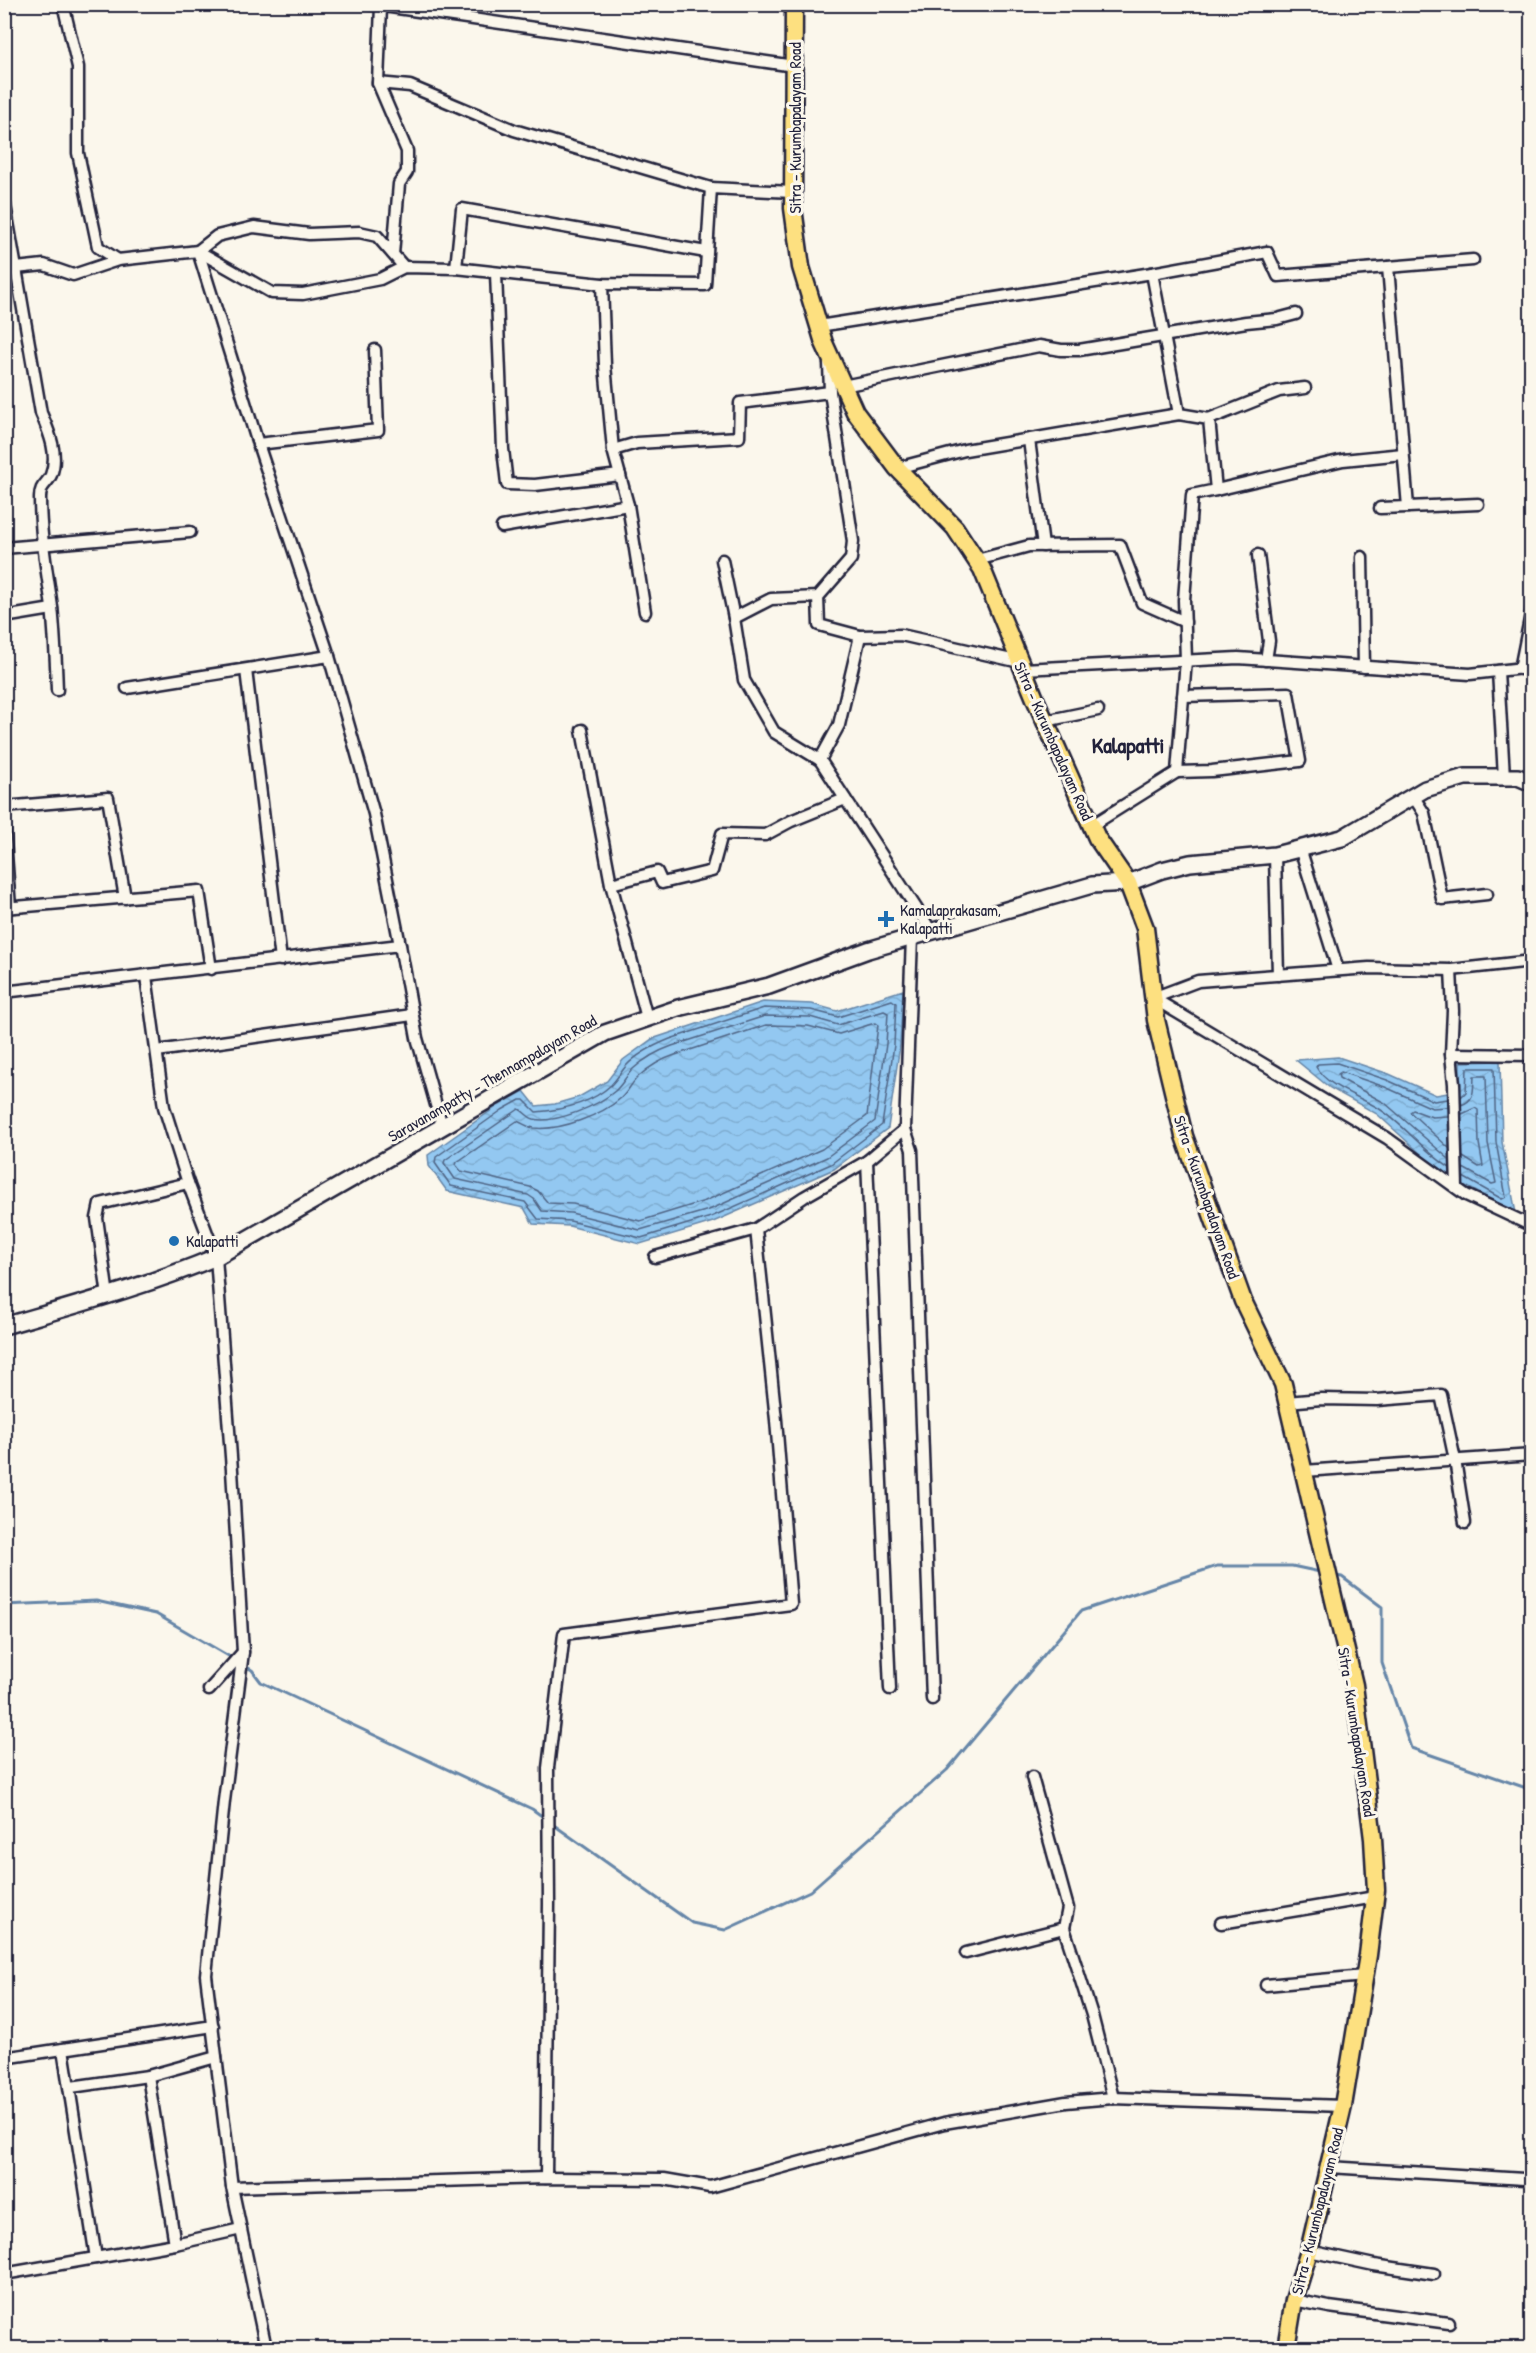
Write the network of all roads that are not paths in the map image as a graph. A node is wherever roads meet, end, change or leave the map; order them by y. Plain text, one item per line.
1 (63, 4) edge
2 (794, 4) edge
3 (376, 5) edge
4 (794, 66) junction
5 (378, 83) junction
6 (711, 188) junction
7 (793, 192) junction
8 (4, 199) edge
9 (198, 251) junction
10 (706, 252) junction
11 (393, 254) junction
12 (118, 260) junction
13 (1473, 260) dead end
14 (404, 267) junction
15 (1388, 267) junction
16 (16, 268) junction
17 (456, 268) junction
18 (496, 273) junction
19 (1152, 273) junction
20 (602, 284) junction
21 (1296, 314) dead end
22 (819, 326) junction
23 (1164, 336) junction
24 (375, 350) dead end
25 (1305, 388) dead end
26 (837, 389) junction
27 (1179, 414) junction
28 (1209, 419) junction
29 (1029, 440) junction
30 (258, 444) junction
31 (614, 450) junction
32 (1403, 454) junction
33 (897, 468) junction
34 (620, 475) junction
35 (1216, 490) junction
36 (1478, 504) dead end
37 (628, 505) junction
38 (1408, 507) junction
39 (1380, 508) dead end
40 (502, 527) dead end
41 (189, 532) dead end
42 (42, 544) junction
43 (1043, 546) junction
44 (4, 548) edge
45 (1258, 555) dead end
46 (1362, 557) dead end
47 (722, 560) dead end
48 (976, 560) junction
49 (818, 597) junction
50 (52, 609) junction
51 (1532, 609) edge
52 (645, 612) dead end
53 (4, 617) edge
54 (734, 618) junction
55 (1185, 622) junction
56 (860, 636) junction
57 (329, 656) junction
58 (1186, 660) junction
59 (1266, 660) junction
60 (1021, 665) junction
61 (1364, 667) junction
62 (1526, 668) edge
63 (246, 670) junction
64 (1498, 671) junction
65 (127, 688) dead end
66 (57, 690) dead end
67 (1183, 696) junction
68 (1098, 710) dead end
69 (1045, 721) junction
70 (582, 730) dead end
71 (820, 760) junction
72 (1177, 772) junction
73 (1504, 777) junction
74 (1532, 783) edge
75 (1413, 796) junction
76 (845, 799) junction
77 (4, 807) edge
78 (4, 826) edge
79 (1091, 826) junction
80 (1300, 848) junction
81 (1275, 855) junction
82 (1128, 883) junction
83 (611, 884) junction
84 (1487, 894) dead end
85 (125, 897) junction
86 (7, 908) edge
87 (931, 931) junction
88 (912, 937) junction
89 (400, 945) junction
90 (281, 960) junction
91 (1532, 961) edge
92 (211, 969) junction
93 (1338, 970) junction
94 (1451, 970) junction
95 (1278, 975) junction
96 (146, 976) junction
97 (4, 992) edge
98 (1153, 998) junction
99 (412, 1016) junction
100 (647, 1018) junction
101 (157, 1051) junction
102 (1451, 1054) junction
103 (1532, 1055) edge
104 (442, 1126) junction
105 (905, 1129) junction
106 (867, 1161) junction
107 (188, 1183) junction
108 (1457, 1188) junction
109 (1532, 1226) edge
110 (756, 1229) junction
111 (216, 1257) junction
112 (655, 1257) dead end
113 (108, 1296) junction
114 (4, 1326) edge
115 (1287, 1402) junction
116 (1532, 1455) edge
117 (1455, 1460) junction
118 (1304, 1471) junction
119 (1465, 1523) dead end
120 (242, 1653) junction
121 (890, 1689) dead end
122 (209, 1690) dead end
123 (932, 1699) dead end
124 (1032, 1777) dead end
125 (1375, 1897) junction
126 (1221, 1923) dead end
127 (1064, 1928) junction
128 (966, 1953) dead end
129 (1364, 1976) junction
130 (1266, 1985) dead end
131 (213, 2026) junction
132 (63, 2049) junction
133 (216, 2057) junction
134 (4, 2058) edge
135 (148, 2076) junction
136 (70, 2087) junction
137 (1113, 2098) junction
138 (1343, 2106) junction
139 (1329, 2167) junction
140 (546, 2178) junction
141 (1524, 2179) dead end
142 (232, 2187) junction
143 (241, 2229) junction
144 (175, 2244) junction
145 (1309, 2251) junction
146 (96, 2258) junction
147 (4, 2274) edge
148 (1434, 2274) dead end
149 (1294, 2300) junction
150 (1449, 2323) dead end
151 (266, 2349) edge
152 (1286, 2349) edge

1 - 12 street
2 - 4 main road, Sitra - Kurumbapalayam Road
3 - 4 street
3 - 5 street
4 - 7 main road, Sitra - Kurumbapalayam Road
5 - 6 street
5 - 11 street
6 - 7 street
6 - 10 street
7 - 22 main road, Sitra - Kurumbapalayam Road
8 - 16 street
9 - 11 street
9 - 12 street
9 - 14 street
9 - 30 street
10 - 17 street
10 - 20 street
11 - 14 street
12 - 16 street
13 - 15 street
14 - 17 street
15 - 19 street
15 - 32 street
16 - 42 street
17 - 18 street
18 - 20 street
18 - 34 street
19 - 22 street
19 - 23 street
20 - 31 street
21 - 23 street
22 - 26 main road, Sitra - Kurumbapalayam Road
23 - 26 street
23 - 27 street
24 - 30 street
25 - 28 street
26 - 31 street
26 - 33 main road, Sitra - Kurumbapalayam Road
26 - 49 street
27 - 28 street
27 - 29 street
28 - 35 street
29 - 33 street
29 - 43 street
30 - 57 street
31 - 34 street
32 - 35 street
32 - 38 street
33 - 48 main road, Sitra - Kurumbapalayam Road
34 - 37 street
35 - 55 street
36 - 38 street
37 - 40 street
37 - 52 street
38 - 39 street
41 - 42 street
42 - 44 street
42 - 50 street
43 - 48 street
43 - 55 street
45 - 59 street
46 - 61 street
47 - 54 street
48 - 60 main road, Sitra - Kurumbapalayam Road
49 - 54 street
49 - 56 street
50 - 53 street
50 - 66 street
51 - 62 street
54 - 71 street
55 - 58 street
56 - 60 street
56 - 71 street
57 - 63 street
57 - 89 street
58 - 59 street
58 - 60 street
58 - 67 street
59 - 61 street
60 - 69 main road, Sitra - Kurumbapalayam Road
61 - 64 street
62 - 64 street
63 - 65 street
63 - 90 street
64 - 73 street
67 - 72 street
67 - 72 street
68 - 69 street
69 - 79 main road, Sitra - Kurumbapalayam Road
70 - 83 street
71 - 76 street
72 - 79 street
73 - 74 main road, Saravanampatty - Thennampalayam Road
73 - 75 main road, Saravanampatty - Thennampalayam Road
75 - 80 main road, Saravanampatty - Thennampalayam Road
75 - 84 street
76 - 83 street
76 - 87 street
77 - 85 street
78 - 86 street
79 - 82 main road, Sitra - Kurumbapalayam Road
80 - 81 main road, Saravanampatty - Thennampalayam Road
80 - 93 street
81 - 82 main road, Saravanampatty - Thennampalayam Road
81 - 95 street
82 - 87 main road, Saravanampatty - Thennampalayam Road
82 - 98 main road, Sitra - Kurumbapalayam Road
83 - 100 street
85 - 86 street
85 - 92 street
87 - 88 main road, Saravanampatty - Thennampalayam Road
88 - 100 main road, Saravanampatty - Thennampalayam Road
88 - 105 street
89 - 90 street
89 - 99 street
90 - 92 street
91 - 94 street
92 - 96 street
93 - 94 street
93 - 95 street
94 - 102 street
95 - 98 street
96 - 97 street
96 - 101 street
98 - 108 street
98 - 115 main road, Sitra - Kurumbapalayam Road
99 - 101 street
99 - 104 street
100 - 104 main road, Saravanampatty - Thennampalayam Road
101 - 107 street
102 - 103 street
102 - 108 street
104 - 111 main road, Saravanampatty - Thennampalayam Road
105 - 106 street
105 - 123 street
106 - 110 street
106 - 121 street
107 - 111 street
107 - 113 street
108 - 109 street
110 - 112 street
110 - 140 street
111 - 113 main road, Saravanampatty - Thennampalayam Road
111 - 120 street
113 - 114 main road, Saravanampatty - Thennampalayam Road
115 - 117 street
115 - 118 main road, Sitra - Kurumbapalayam Road
116 - 117 street
117 - 118 street
117 - 119 street
118 - 125 main road, Sitra - Kurumbapalayam Road
120 - 122 street
120 - 131 street
124 - 127 street
125 - 126 street
125 - 129 main road, Sitra - Kurumbapalayam Road
127 - 128 street
127 - 137 street
129 - 130 street
129 - 138 main road, Sitra - Kurumbapalayam Road
131 - 132 street
131 - 133 street
132 - 134 street
132 - 136 street
133 - 135 street
133 - 142 street
135 - 136 street
135 - 144 street
136 - 146 street
137 - 138 street
137 - 140 street
138 - 139 main road, Sitra - Kurumbapalayam Road
139 - 141 street
139 - 145 main road, Sitra - Kurumbapalayam Road
140 - 142 street
142 - 143 street
143 - 144 street
143 - 151 street
144 - 146 street
145 - 148 street
145 - 149 main road, Sitra - Kurumbapalayam Road
146 - 147 street
149 - 150 street
149 - 152 main road, Sitra - Kurumbapalayam Road

